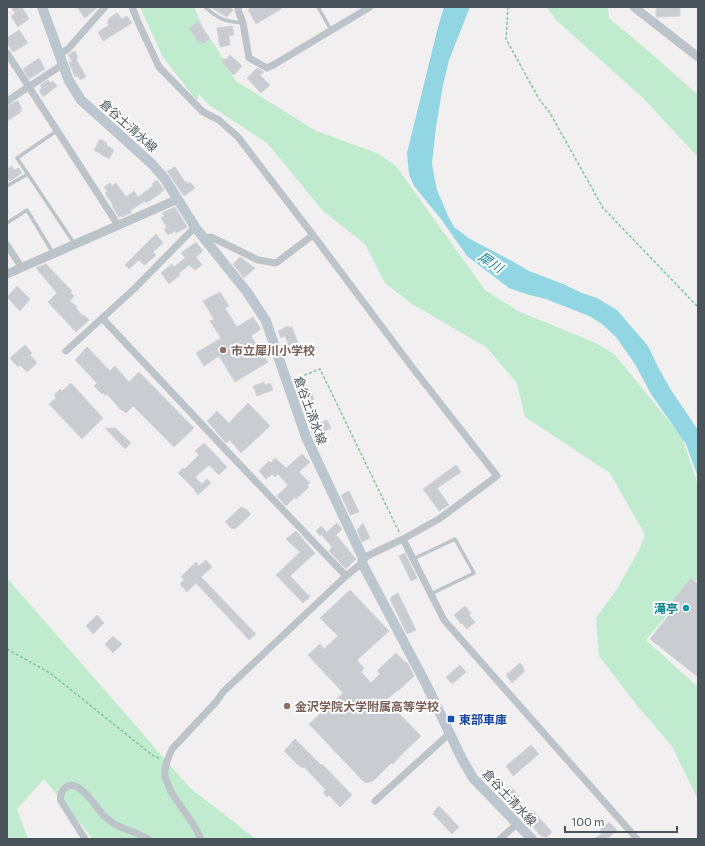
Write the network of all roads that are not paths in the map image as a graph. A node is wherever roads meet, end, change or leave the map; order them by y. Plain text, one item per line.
1 (42, 7) edge
2 (104, 7) edge
3 (132, 7) edge
4 (205, 7) edge
5 (239, 7) edge
6 (318, 7) edge
7 (370, 7) edge
8 (634, 7) edge
9 (243, 23) junction
10 (331, 30) junction
11 (7, 53) edge
12 (59, 55) junction
13 (698, 57) edge
14 (62, 65) junction
15 (29, 86) junction
16 (7, 101) edge
17 (58, 130) junction
18 (28, 174) junction
19 (7, 186) edge
20 (178, 199) junction
21 (7, 223) edge
22 (118, 225) junction
23 (195, 227) junction
24 (313, 235) junction
25 (204, 238) junction
26 (75, 244) junction
27 (7, 245) edge
28 (54, 254) junction
29 (22, 268) junction
30 (7, 274) edge
31 (102, 318) junction
32 (66, 351) dead end
33 (403, 539) junction
34 (413, 559) junction
35 (363, 561) junction
36 (346, 576) junction
37 (431, 594) junction
38 (450, 733) junction
39 (375, 801) dead end
40 (517, 824) junction
41 (85, 839) edge
42 (148, 839) edge
43 (201, 839) edge
44 (500, 839) edge
45 (532, 839) edge
46 (637, 839) edge

1 - 12 main road, 倉谷土清水線
2 - 12 street
3 - 24 street
4 - 9 lane
5 - 9 street
6 - 10 lane
7 - 10 street
8 - 13 street
9 - 10 street
11 - 15 street
12 - 14 main road, 倉谷土清水線
14 - 15 street
14 - 20 main road, 倉谷土清水線
15 - 16 street
15 - 17 street
17 - 18 lane
17 - 22 street
18 - 19 lane
18 - 26 lane
20 - 22 street
20 - 23 main road, 倉谷土清水線
21 - 28 lane
22 - 26 street
23 - 25 main road, 倉谷土清水線
23 - 31 street
24 - 25 street
24 - 33 street
25 - 35 main road, 倉谷土清水線
26 - 28 street
27 - 29 street
28 - 29 street
29 - 30 street
31 - 32 street
31 - 36 street
33 - 34 street
33 - 35 street
34 - 37 street
34 - 37 lane
35 - 36 street
35 - 38 main road, 倉谷土清水線
36 - 43 street
37 - 46 street
38 - 39 street
38 - 40 main road, 倉谷土清水線
40 - 44 street
40 - 45 main road, 倉谷土清水線
41 - 42 street

